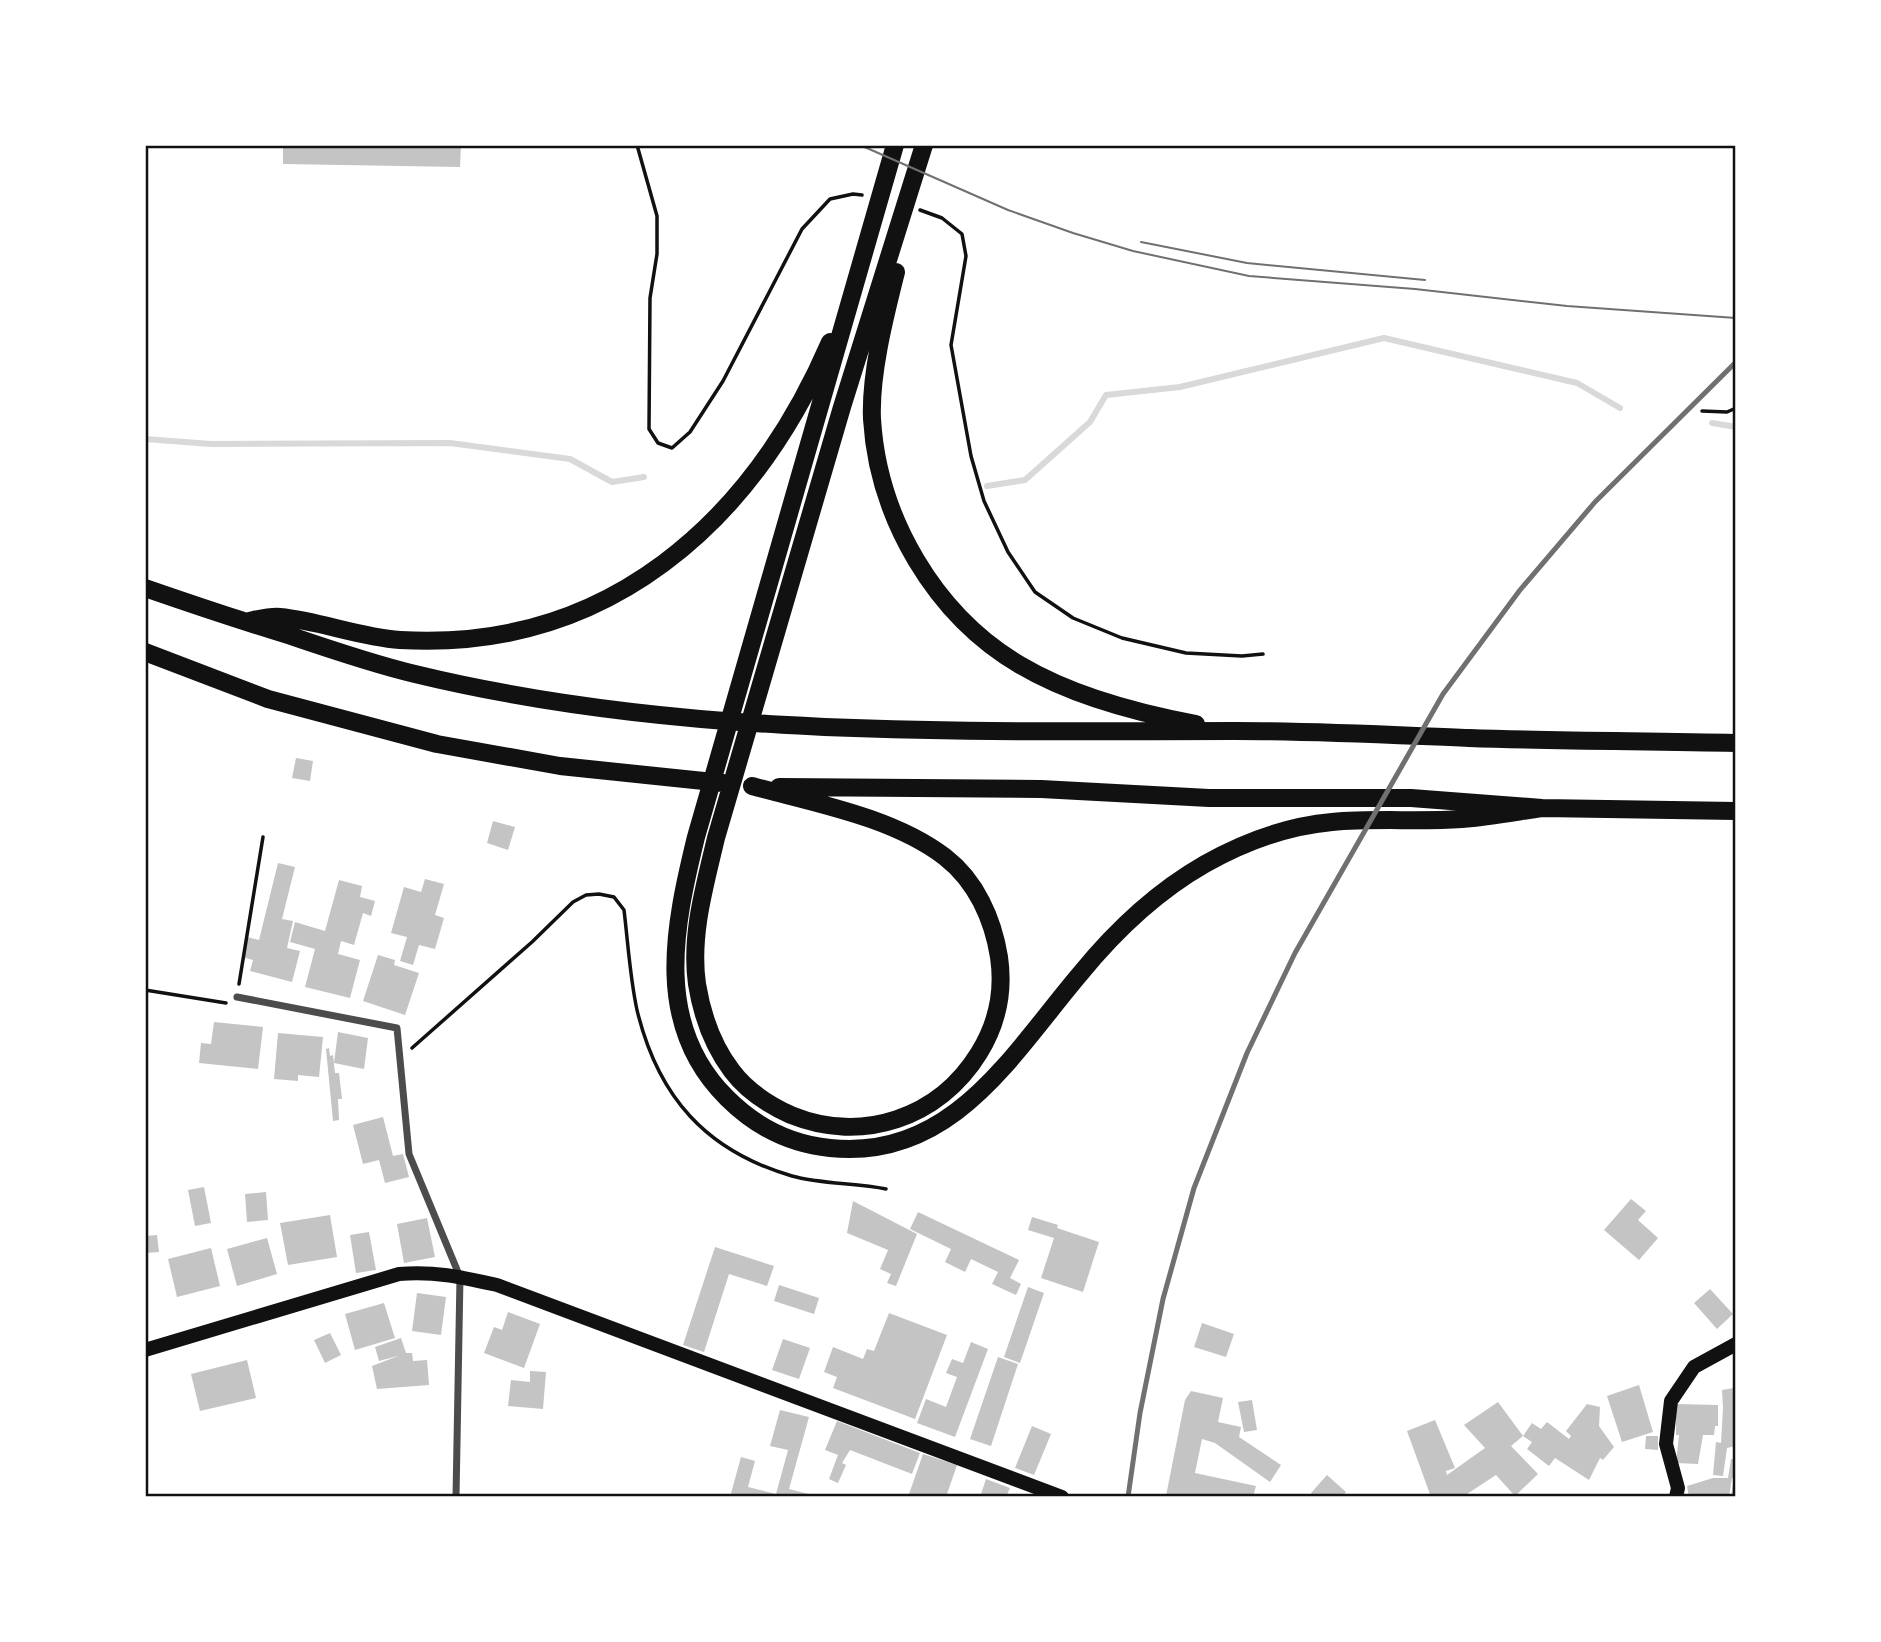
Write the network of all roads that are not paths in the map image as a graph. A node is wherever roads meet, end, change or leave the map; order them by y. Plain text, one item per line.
1 (895, 145) edge
2 (924, 145) edge
3 (899, 228) junction
4 (850, 294) junction
5 (145, 588) edge
6 (244, 621) junction
7 (145, 652) edge
8 (1237, 731) junction
9 (1736, 743) edge
10 (752, 786) junction
11 (1542, 808) junction
12 (1736, 811) edge
13 (237, 997) road end
14 (460, 1277) junction
15 (1736, 1343) edge
16 (145, 1350) edge
17 (456, 1497) edge
18 (1062, 1497) edge
19 (1676, 1497) edge

1 - 4 highway
2 - 3 highway
3 - 8 highway
3 - 10 highway
4 - 6 highway
4 - 11 highway
5 - 6 highway
6 - 8 highway
7 - 10 highway
8 - 9 highway
10 - 11 highway
11 - 12 highway
13 - 14 street
14 - 16 main road
14 - 17 street
14 - 18 main road
15 - 19 main road

